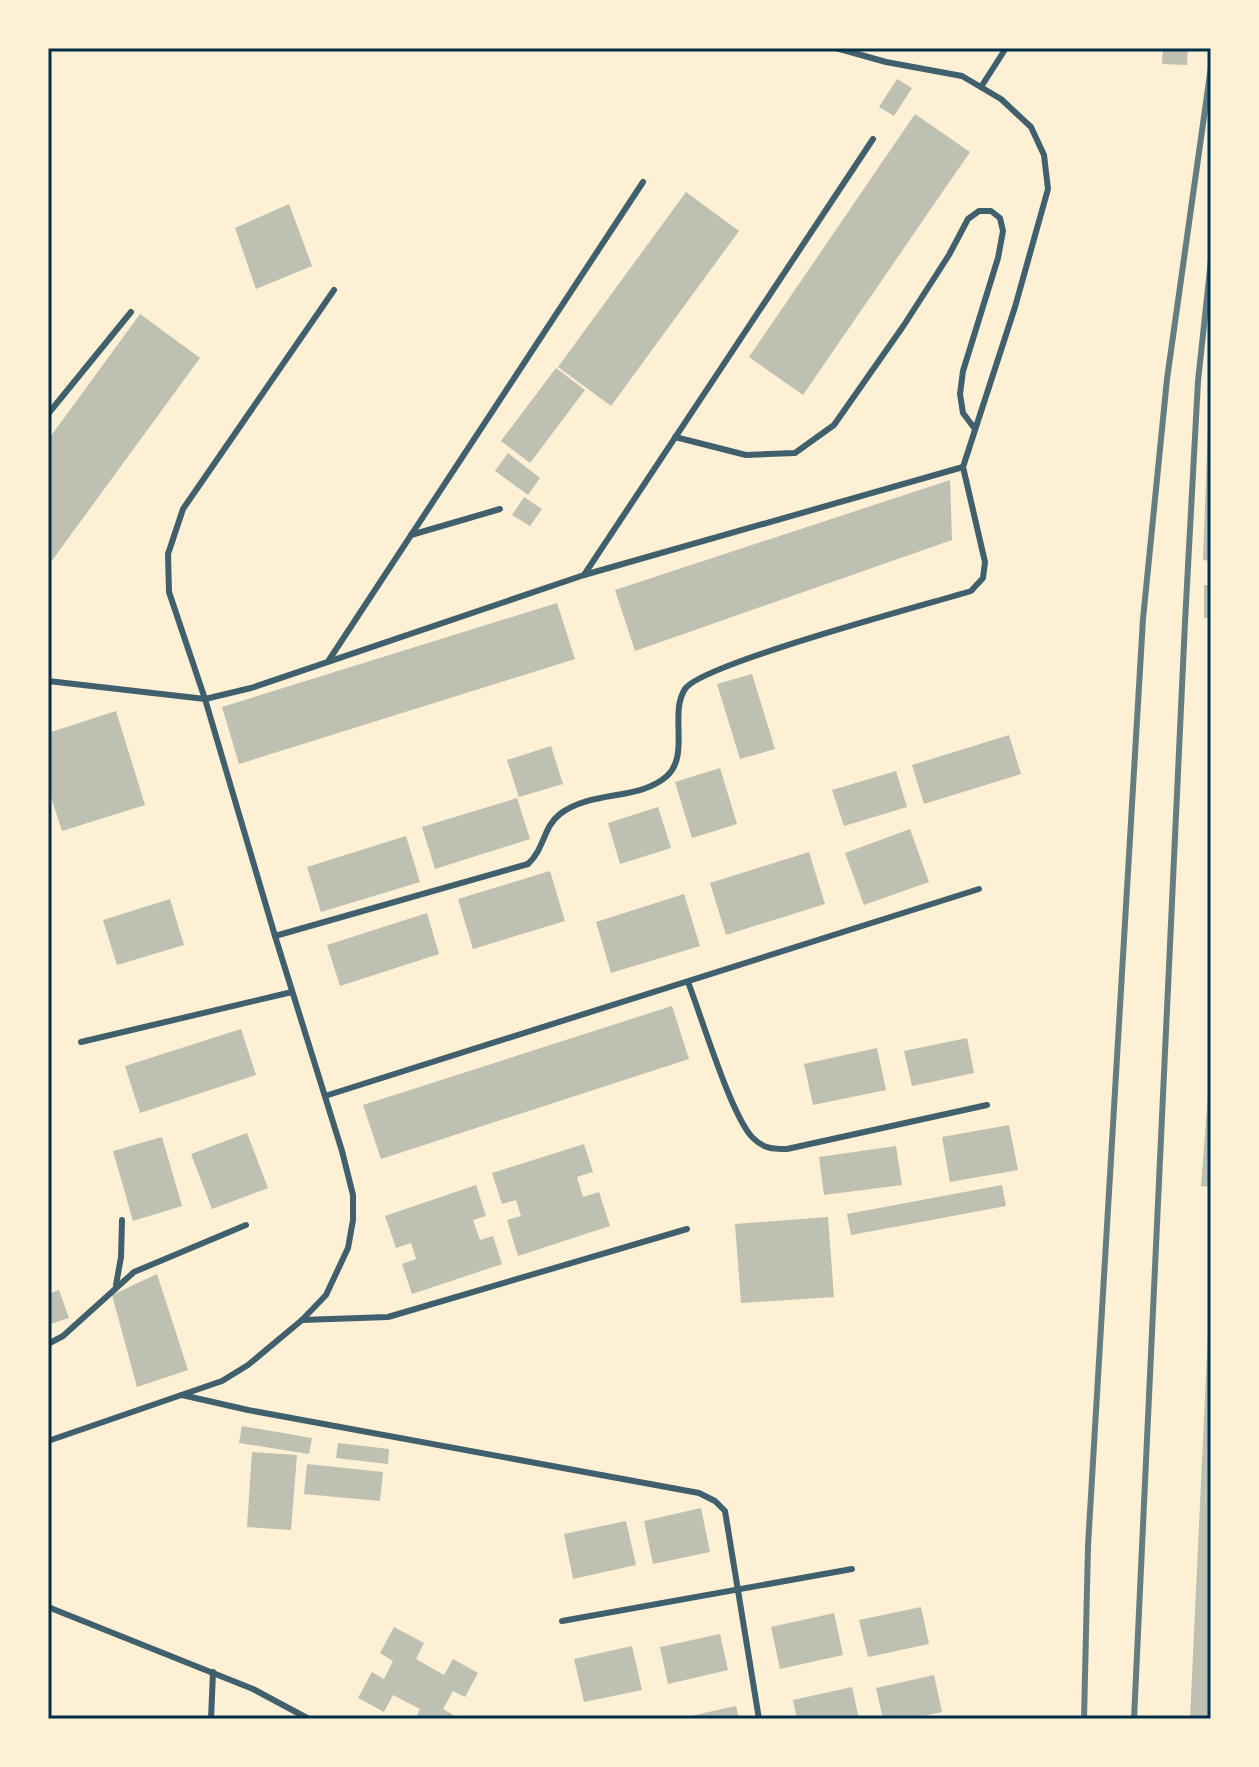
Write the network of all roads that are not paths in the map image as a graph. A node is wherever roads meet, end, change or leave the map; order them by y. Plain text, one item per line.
1 (836, 48) edge
2 (1006, 48) edge
3 (981, 87) junction
4 (873, 139) dead end
5 (643, 182) dead end
6 (334, 290) dead end
7 (131, 312) dead end
8 (48, 414) edge
9 (975, 429) junction
10 (675, 437) junction
11 (963, 467) junction
12 (500, 509) dead end
13 (411, 535) junction
14 (584, 575) junction
15 (328, 662) junction
16 (48, 681) edge
17 (205, 699) junction
18 (979, 889) dead end
19 (275, 936) junction
20 (688, 982) junction
21 (292, 992) junction
22 (81, 1042) dead end
23 (325, 1096) junction
24 (987, 1105) dead end
25 (122, 1220) dead end
26 (246, 1225) dead end
27 (687, 1229) dead end
28 (116, 1285) junction
29 (302, 1320) junction
30 (48, 1344) edge
31 (179, 1394) junction
32 (48, 1441) edge
33 (852, 1569) dead end
34 (738, 1589) junction
35 (48, 1607) edge
36 (562, 1621) dead end
37 (213, 1672) junction
38 (211, 1719) edge
39 (309, 1719) edge
40 (759, 1719) edge

1 - 3 lane
2 - 3 lane
3 - 9 lane
4 - 10 lane
5 - 13 lane
6 - 17 lane
7 - 8 lane
9 - 10 lane
9 - 11 lane
10 - 14 lane
11 - 14 lane
11 - 19 lane
12 - 13 lane
13 - 15 lane
14 - 15 lane
15 - 17 lane
16 - 17 lane
17 - 19 lane
18 - 20 lane
19 - 21 lane
20 - 23 lane
20 - 24 lane
21 - 22 lane
21 - 23 lane
23 - 29 lane
25 - 28 lane
26 - 28 lane
27 - 29 lane
28 - 30 lane
29 - 31 lane
31 - 32 lane
31 - 34 lane
33 - 34 lane
34 - 36 lane
34 - 40 lane
35 - 37 lane
37 - 38 lane
37 - 39 lane

